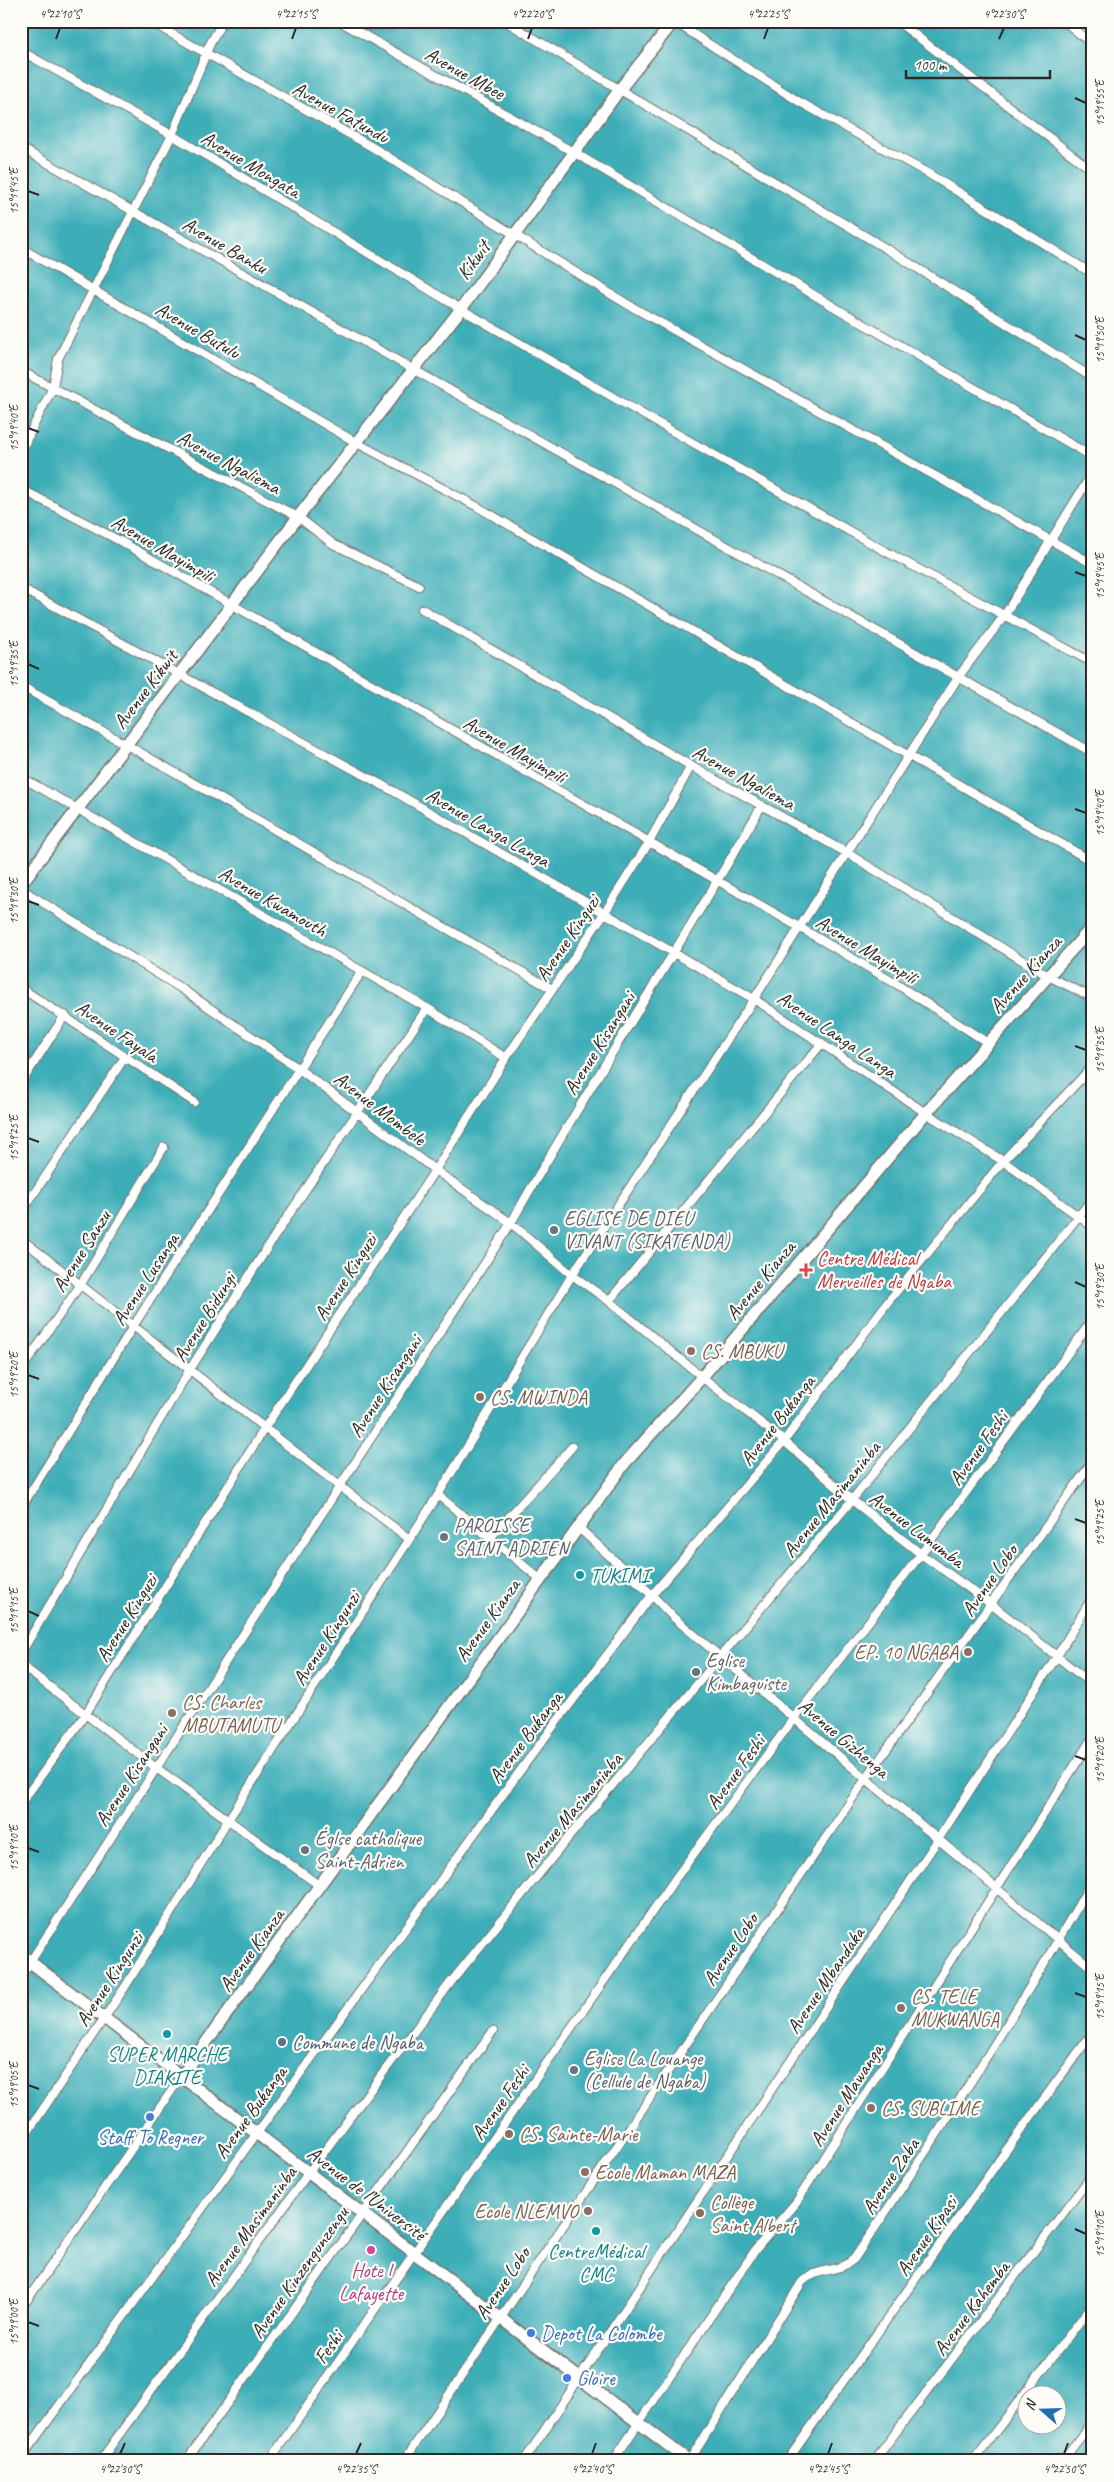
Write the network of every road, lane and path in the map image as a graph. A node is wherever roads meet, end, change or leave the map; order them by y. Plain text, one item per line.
1 (149, 21) edge
2 (223, 21) edge
3 (339, 21) edge
4 (505, 21) edge
5 (674, 21) edge
6 (897, 21) edge
7 (1064, 21) edge
8 (1093, 45) edge
9 (21, 51) edge
10 (206, 55) junction
11 (620, 89) junction
12 (172, 135) junction
13 (21, 148) edge
14 (576, 153) junction
15 (1093, 171) edge
16 (133, 211) junction
17 (514, 236) junction
18 (21, 248) edge
19 (1093, 274) edge
20 (93, 288) junction
21 (461, 309) junction
22 (412, 370) junction
23 (21, 371) edge
24 (1093, 378) edge
25 (53, 387) junction
26 (357, 443) junction
27 (21, 451) edge
28 (1093, 457) edge
29 (1093, 472) edge
30 (21, 489) edge
31 (298, 517) junction
32 (1050, 541) junction
33 (1093, 564) edge
34 (419, 586) dead end
35 (21, 588) edge
36 (232, 607) junction
37 (422, 609) dead end
38 (1004, 616) junction
39 (1093, 663) edge
40 (179, 675) junction
41 (959, 676) junction
42 (21, 686) edge
43 (127, 745) junction
44 (1093, 753) edge
45 (908, 754) junction
46 (691, 766) junction
47 (21, 777) edge
48 (762, 804) junction
49 (79, 808) junction
50 (648, 844) junction
51 (847, 853) junction
52 (1093, 862) edge
53 (718, 882) junction
54 (21, 884) edge
55 (21, 889) edge
56 (606, 912) junction
57 (1093, 926) edge
58 (798, 927) junction
59 (674, 952) junction
60 (362, 971) junction
61 (1048, 976) junction
62 (552, 989) junction
63 (22, 990) edge
64 (1093, 998) edge
65 (754, 999) junction
66 (427, 1008) junction
67 (65, 1016) junction
68 (822, 1043) junction
69 (988, 1043) junction
70 (125, 1057) junction
71 (506, 1058) junction
72 (1093, 1066) edge
73 (299, 1069) junction
74 (21, 1083) edge
75 (194, 1102) dead end
76 (359, 1111) junction
77 (926, 1113) junction
78 (164, 1147) dead end
79 (1003, 1161) junction
80 (435, 1170) junction
81 (1093, 1198) edge
82 (21, 1213) edge
83 (1078, 1216) junction
84 (511, 1223) junction
85 (1093, 1227) edge
86 (21, 1238) edge
87 (572, 1275) junction
88 (81, 1284) junction
89 (610, 1301) junction
90 (1093, 1319) edge
91 (134, 1326) junction
92 (21, 1370) edge
93 (189, 1371) junction
94 (702, 1377) junction
95 (264, 1429) junction
96 (784, 1441) junction
97 (572, 1448) dead end
98 (1093, 1461) edge
99 (339, 1486) junction
100 (438, 1495) junction
101 (852, 1500) junction
102 (21, 1508) edge
103 (578, 1527) junction
104 (408, 1538) junction
105 (490, 1538) junction
106 (921, 1554) junction
107 (540, 1579) junction
108 (652, 1595) junction
109 (1093, 1596) edge
110 (992, 1604) junction
111 (21, 1653) edge
112 (1057, 1656) junction
113 (720, 1658) junction
114 (21, 1665) edge
115 (1093, 1685) edge
116 (84, 1715) junction
117 (794, 1718) junction
118 (1093, 1738) edge
119 (155, 1768) junction
120 (866, 1777) junction
121 (21, 1803) edge
122 (228, 1820) junction
123 (939, 1838) junction
124 (1093, 1880) edge
125 (320, 1886) junction
126 (996, 1890) junction
127 (1058, 1941) junction
128 (26, 1959) edge
129 (1093, 1969) edge
130 (21, 1976) edge
131 (104, 2017) junction
132 (493, 2031) dead end
133 (1093, 2032) edge
134 (181, 2077) junction
135 (255, 2133) junction
136 (21, 2142) edge
137 (309, 2172) junction
138 (1093, 2174) edge
139 (361, 2213) junction
140 (414, 2252) junction
141 (1093, 2304) edge
142 (21, 2309) edge
143 (500, 2316) junction
144 (580, 2378) junction
145 (640, 2421) junction
146 (1093, 2421) edge
147 (21, 2458) edge
148 (100, 2461) edge
149 (186, 2461) edge
150 (269, 2461) edge
151 (404, 2461) edge
152 (524, 2461) edge
153 (613, 2461) edge
154 (689, 2461) edge
155 (787, 2461) edge
156 (874, 2461) edge
157 (973, 2461) edge
158 (1062, 2461) edge

1 - 10 street, Avenue Fatundu
2 - 10 street
3 - 14 street, Avenue Mbee
4 - 11 street
5 - 11 main road, Kikwit
5 - 19 street
6 - 15 street
7 - 8 street
9 - 12 street, Avenue Mongata
10 - 12 street
10 - 17 street, Avenue Fatundu
11 - 14 main road, Kikwit
11 - 24 street
12 - 16 street
12 - 21 street, Avenue Mongata
13 - 16 street, Avenue Banku
14 - 17 main road, Kikwit
14 - 28 street, Avenue Mbee
16 - 20 street
16 - 22 street, Avenue Banku
17 - 21 main road, Kikwit
17 - 32 street, Avenue Fatundu
18 - 20 street, Avenue Butulu
20 - 25 street
20 - 26 street, Avenue Butulu
21 - 22 main road, Kikwit
21 - 38 street, Avenue Mongata
22 - 26 main road, Kikwit
22 - 41 street, Avenue Banku
23 - 25 street, Avenue Ngaliema
25 - 27 street
25 - 31 street, Avenue Ngaliema
26 - 31 main road, Kikwit
26 - 45 street, Avenue Butulu
29 - 32 street, Avenue Kingunzi
30 - 36 street, Avenue Mayimpili
31 - 34 street, Avenue Ngaliema
31 - 36 main road, Avenue Kikwit
32 - 33 street, Avenue Fatundu
32 - 38 street, Avenue Kingunzi
35 - 40 street, Avenue Langa Langa
36 - 40 main road, Avenue Kikwit
36 - 50 street, Avenue Mayimpili
37 - 46 street, Avenue Ngaliema
38 - 39 street, Avenue Mongata
38 - 41 street, Avenue Kingunzi
40 - 43 main road, Avenue Kikwit
40 - 56 street, Avenue Langa Langa
41 - 44 street, Avenue Banku
41 - 45 street, Avenue Kingunzi
42 - 43 street
43 - 49 main road, Avenue Kikwit
43 - 62 street
45 - 51 street, Avenue Kingunzi
45 - 52 street, Avenue Butulu
46 - 48 street, Avenue Ngaliema
46 - 50 street, Avenue Kinguzi
47 - 49 street, Avenue Kwamouth
48 - 51 street, Avenue Ngaliema
48 - 53 street, Avenue Kisangani
49 - 54 main road, Avenue Kikwit
49 - 60 street, Avenue Kwamouth
50 - 53 street, Avenue Mayimpili
50 - 56 street, Avenue Kinguzi
51 - 58 street, Avenue Kingunzi
51 - 61 street, Avenue Ngaliema
53 - 58 street, Avenue Mayimpili
53 - 59 street, Avenue Kisangani
55 - 73 street, Avenue Mombele
56 - 59 street, Avenue Langa Langa
56 - 62 street, Avenue Kinguzi
57 - 61 main road, Avenue Kianza
58 - 65 street, Avenue Kingunzi
58 - 69 street, Avenue Mayimpili
59 - 65 street, Avenue Langa Langa
59 - 84 street, Avenue Kisangani
60 - 66 street, Avenue Kwamouth
60 - 73 street, Avenue Lusanga
61 - 64 street, Avenue Ngaliema
61 - 69 main road, Avenue Kianza
62 - 71 street, Avenue Kinguzi
63 - 67 street, Avenue Fayala
65 - 68 street, Avenue Langa Langa
65 - 87 street, Avenue Kingunzi
66 - 71 street, Avenue Kwamouth
66 - 76 street, Avenue Bidungi
67 - 70 street, Avenue Fayala
67 - 74 street
68 - 77 street, Avenue Langa Langa
68 - 89 street
69 - 77 main road, Avenue Kianza
70 - 75 street, Avenue Fayala
70 - 82 street
71 - 80 street, Avenue Kinguzi
72 - 79 street, Avenue Bukanga
73 - 76 street, Avenue Mombele
73 - 91 street, Avenue Lusanga
76 - 80 street, Avenue Mombele
76 - 93 street, Avenue Bidungi
77 - 79 street, Avenue Langa Langa
77 - 94 main road, Avenue Kianza
78 - 88 street, Avenue Sanzu
79 - 83 street, Avenue Langa Langa
79 - 96 street, Avenue Bukanga
80 - 84 street, Avenue Mombele
80 - 95 street, Avenue Kinguzi
81 - 83 street, Avenue Masimaninba
83 - 85 street, Avenue Langa Langa
83 - 101 street, Avenue Masimaninba
84 - 87 street, Avenue Mombele
84 - 99 street, Avenue Kisangani
86 - 88 street
87 - 89 street, Avenue Mombele
87 - 100 street, Avenue Kingunzi
88 - 91 street
88 - 92 street, Avenue Sanzu
89 - 94 street, Avenue Mombele
90 - 106 street, Avenue Feshi
91 - 93 street
91 - 102 street, Avenue Lusanga
93 - 95 street
93 - 111 street, Avenue Bidungi
94 - 96 street, Avenue Lumumba
94 - 103 main road, Avenue Kianza
95 - 99 street
95 - 116 street, Avenue Kinguzi
96 - 101 street, Avenue Lumumba
96 - 108 street, Avenue Bukanga
97 - 105 street
98 - 110 street, Avenue Lobo
99 - 104 street
99 - 119 street, Avenue Kisangani
100 - 104 street, Avenue Kingunzi
100 - 105 street
101 - 106 street, Avenue Lumumba
101 - 113 street, Avenue Masimaninba
103 - 107 main road, Avenue Kianza
103 - 108 street, Avenue Gizhenga
104 - 122 street, Avenue Kingunzi
105 - 107 street
106 - 110 street, Avenue Lumumba
106 - 117 street, Avenue Feshi
107 - 125 main road, Avenue Kianza
108 - 113 street, Avenue Gizhenga
108 - 135 street, Avenue Bukanga
109 - 112 street, Avenue Mbandaka
110 - 112 street, Avenue Lumumba
110 - 120 street, Avenue Lobo
112 - 115 street, Avenue Lumumba
112 - 123 street, Avenue Mbandaka
113 - 117 street, Avenue Gizhenga
113 - 137 street, Avenue Masimaninba
114 - 116 street
116 - 119 street
116 - 121 street, Avenue Kinguzi
117 - 120 street, Avenue Gizhenga
117 - 140 street, Avenue Feshi
118 - 126 street, Avenue Mawanga
119 - 122 street
119 - 128 street, Avenue Kisangani
120 - 123 street, Avenue Gizhenga
120 - 143 street, Avenue Lobo
122 - 125 street
122 - 131 street, Avenue Kingunzi
123 - 126 street, Avenue Gizhenga
123 - 144 street, Avenue Mbandaka
124 - 127 street, Avenue Zaba
125 - 134 main road, Avenue Kianza
126 - 127 street, Avenue Gizhenga
126 - 145 street, Avenue Mawanga
127 - 129 street, Avenue Gizhenga
127 - 154 street, Avenue Zaba
128 - 130 street, Avenue Kisangani
128 - 131 main road, Avenue de l’Université
131 - 134 main road, Avenue de l’Université
131 - 136 street, Avenue Kingunzi
132 - 139 street, Avenue Kinzengunzengu
133 - 155 street, Avenue Kipasi
134 - 135 main road, Avenue de l’Université
134 - 142 street, Avenue Kianza
135 - 137 main road, Avenue de l’Université
135 - 147 street, Avenue Bukanga
137 - 139 main road, Avenue de l’Université
137 - 148 street, Avenue Masimaninba
138 - 156 street, Avenue Kahemba
139 - 140 main road, Avenue de l’Université
139 - 149 street, Avenue Kinzengunzengu
140 - 143 main road, Avenue de l’Université
140 - 150 street, Feshi
141 - 157 street
143 - 144 main road, Avenue de l’Université
143 - 151 street, Avenue Lobo
144 - 145 main road, Avenue de l’Université
144 - 152 street
145 - 153 street, Avenue Mawanga
145 - 154 main road, Avenue de l’Université
146 - 158 street

